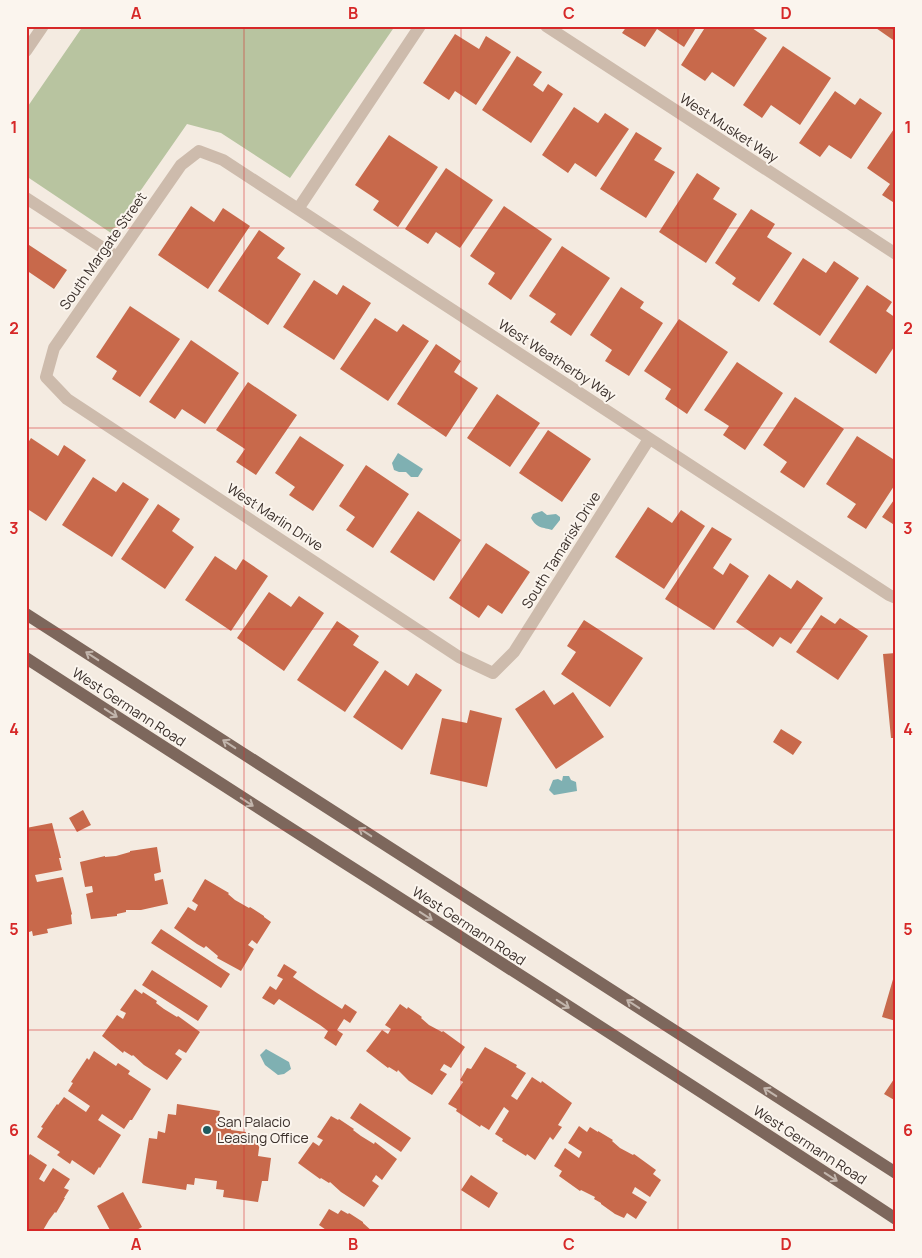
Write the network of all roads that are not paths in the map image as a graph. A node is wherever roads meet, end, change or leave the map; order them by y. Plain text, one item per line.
1 (43, 26) edge
2 (420, 26) edge
3 (546, 26) edge
4 (26, 51) edge
5 (200, 151) joint
6 (26, 198) edge
7 (298, 209) junction
8 (896, 254) edge
9 (117, 257) junction
10 (46, 377) joint
11 (649, 439) junction
12 (896, 598) edge
13 (26, 614) edge
14 (26, 658) edge
15 (493, 673) joint
16 (896, 1173) edge
17 (896, 1219) edge

1 - 4 street
2 - 7 street
3 - 8 street, West Musket Way
5 - 7 street, West Weatherby Way
5 - 9 street, South Margate Street
6 - 9 street
7 - 11 street, West Weatherby Way
9 - 10 street, South Margate Street
10 - 15 street, West Marlin Drive
11 - 12 street, West Weatherby Way
11 - 15 street, South Tamarisk Drive
16 -> 13 main road, West Germann Road
14 -> 17 main road, West Germann Road

